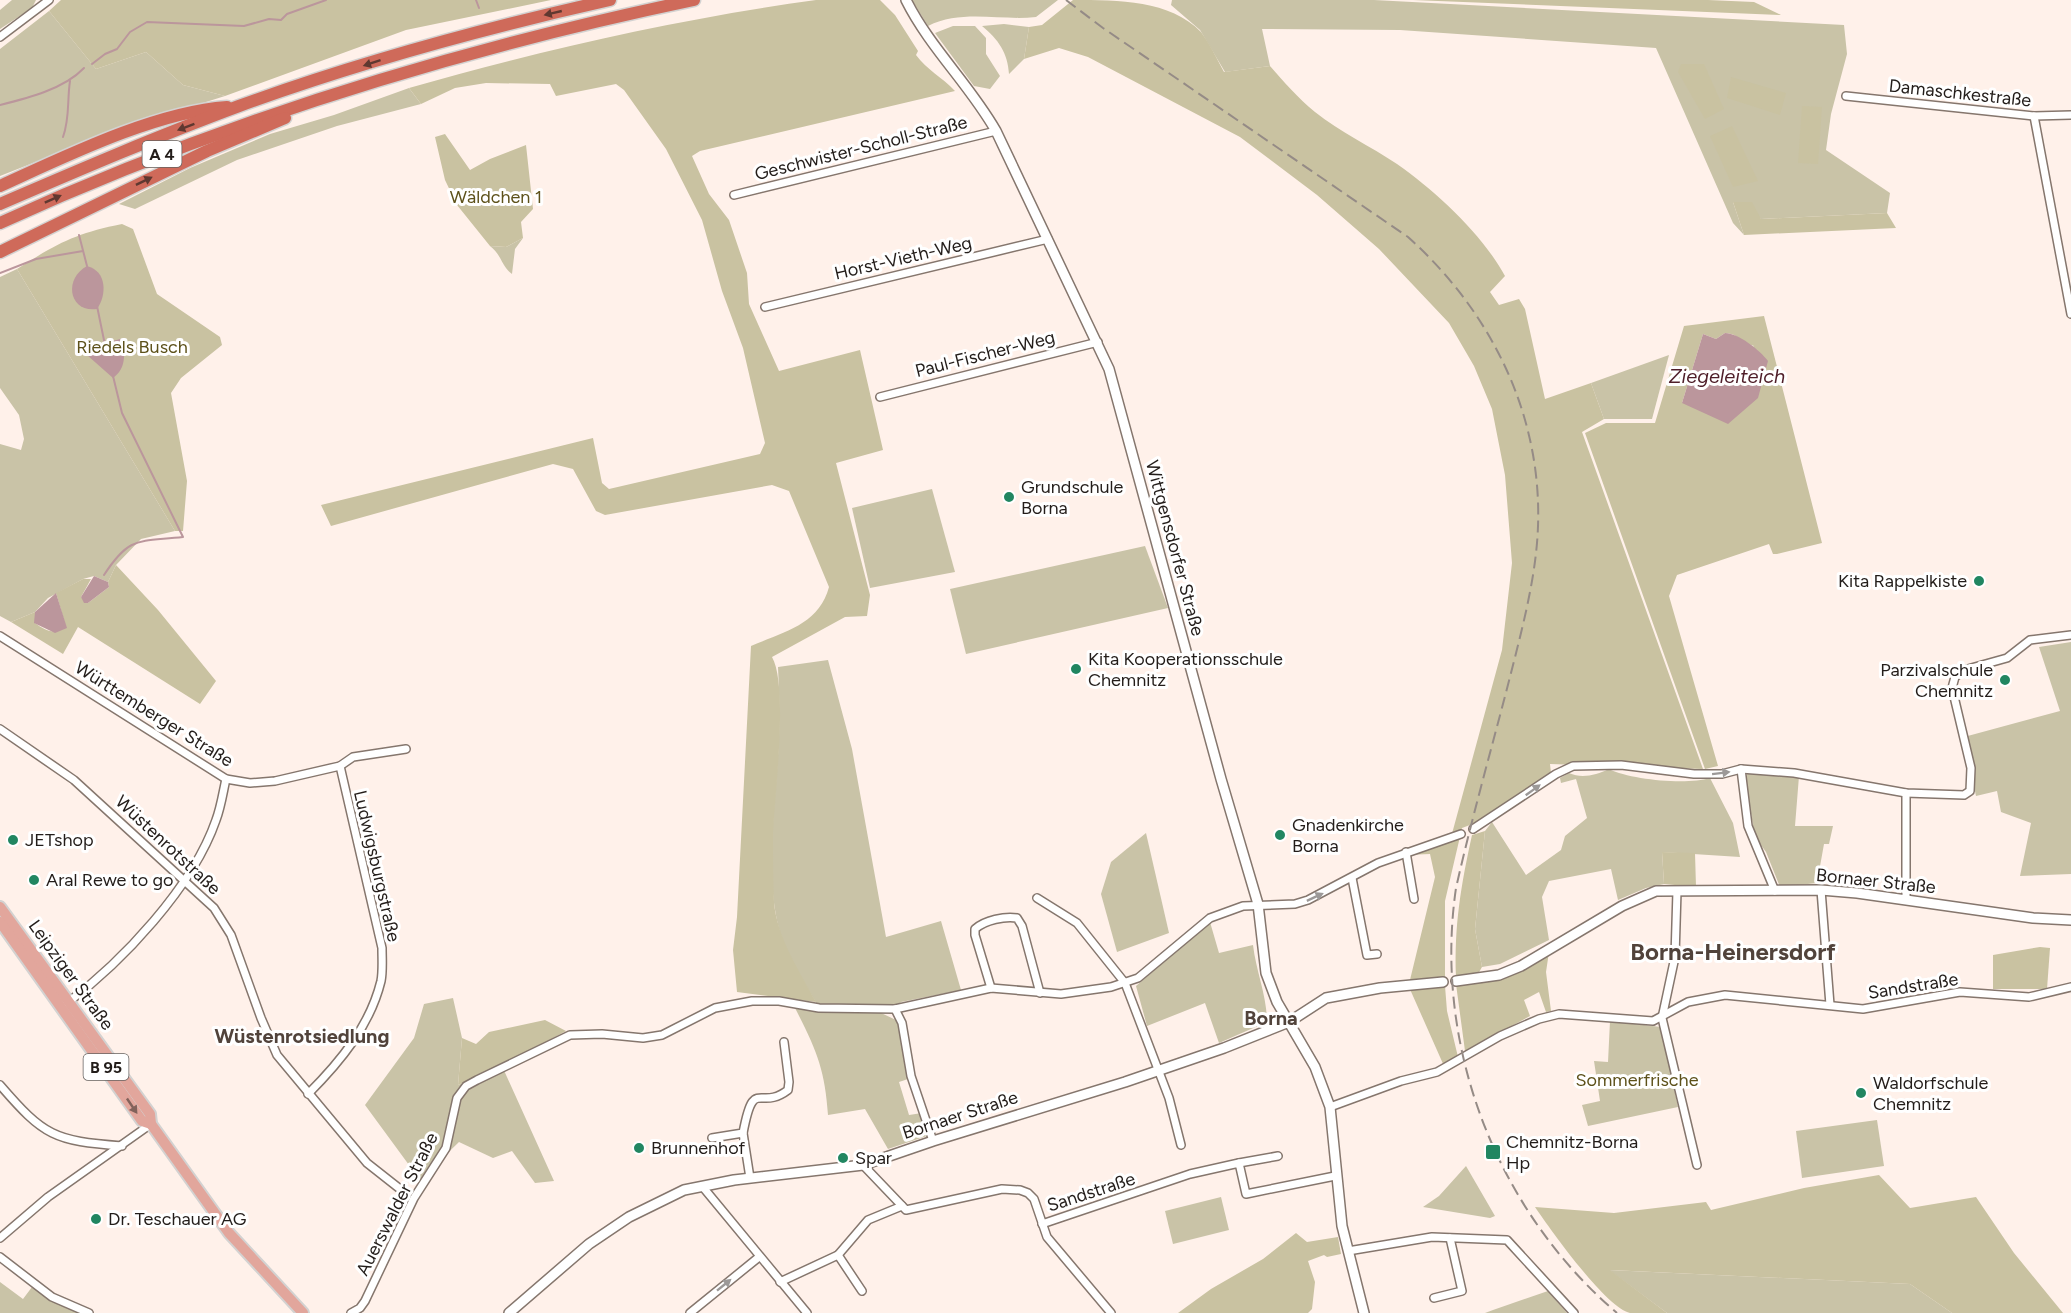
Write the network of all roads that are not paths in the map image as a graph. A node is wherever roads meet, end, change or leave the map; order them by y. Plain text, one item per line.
1 (49, 0) edge
2 (610, 0) edge
3 (694, 0) edge
4 (906, 0) edge
5 (0, 38) edge
6 (327, 95) junction
7 (1846, 96) dead end
8 (240, 106) junction
9 (2071, 115) edge
10 (2034, 116) junction
11 (996, 131) junction
12 (0, 186) edge
13 (734, 195) dead end
14 (0, 204) edge
15 (0, 223) edge
16 (1048, 239) junction
17 (2, 252) edge
18 (765, 307) dead end
19 (2071, 314) edge
20 (1098, 342) junction
21 (880, 396) dead end
22 (2071, 635) edge
23 (0, 636) edge
24 (0, 729) edge
25 (406, 749) dead end
26 (340, 766) junction
27 (1741, 770) junction
28 (226, 779) junction
29 (1906, 793) junction
30 (1473, 830) dead end
31 (1461, 834) dead end
32 (1406, 852) junction
33 (1352, 878) junction
34 (184, 880) junction
35 (1821, 890) junction
36 (1677, 891) junction
37 (1775, 891) junction
38 (1036, 898) dead end
39 (1414, 899) dead end
40 (1906, 900) junction
41 (1258, 904) junction
42 (0, 907) edge
43 (2071, 920) edge
44 (0, 922) edge
45 (1377, 954) dead end
46 (1456, 981) dead end
47 (1443, 982) dead end
48 (1125, 983) junction
49 (2071, 987) edge
50 (991, 988) junction
51 (1040, 993) junction
52 (65, 1005) junction
53 (1830, 1005) junction
54 (895, 1009) junction
55 (1662, 1018) junction
56 (1289, 1022) junction
57 (784, 1042) dead end
58 (1157, 1071) junction
59 (0, 1085) edge
60 (308, 1094) junction
61 (1330, 1107) junction
62 (151, 1124) junction
63 (743, 1133) junction
64 (712, 1138) dead end
65 (933, 1140) junction
66 (1181, 1145) dead end
67 (122, 1146) junction
68 (1278, 1156) dead end
69 (1239, 1163) junction
70 (863, 1165) junction
71 (1697, 1165) dead end
72 (1335, 1176) junction
73 (750, 1178) junction
74 (702, 1186) junction
75 (400, 1189) dead end
76 (902, 1206) junction
77 (1042, 1224) junction
78 (0, 1238) edge
79 (1450, 1238) junction
80 (1348, 1251) junction
81 (838, 1255) junction
82 (0, 1257) edge
83 (759, 1257) junction
84 (780, 1282) junction
85 (862, 1291) dead end
86 (1434, 1298) dead end
87 (89, 1313) edge
88 (303, 1313) edge
89 (351, 1313) edge
90 (509, 1313) edge
91 (690, 1313) edge
92 (807, 1313) edge
93 (1111, 1313) edge
94 (1364, 1313) edge
95 (1574, 1313) edge

1 - 5 street
2 -> 8 highway, A 4
3 - 6 highway, A 4
4 - 11 main road, Wittgensdorfer Straße
15 -> 6 highway, A 4
17 -> 6 highway
7 - 10 street, Damaschkestraße
8 - 12 highway
8 -> 14 highway, A 4
9 - 10 street, Damaschkestraße
10 - 19 street
11 - 13 street, Geschwister-Scholl-Straße
11 - 16 main road, Wittgensdorfer Straße
16 - 18 street, Horst-Vieth-Weg
16 - 20 main road, Wittgensdorfer Straße
20 - 21 street, Paul-Fischer-Weg
20 - 41 main road, Wittgensdorfer Straße
22 - 29 street
23 - 28 street, Württemberger Straße
24 - 34 street, Wüstenrotstraße
25 - 26 street, Württemberger Straße
26 - 28 street, Württemberger Straße
26 - 60 street, Ludwigsburgstraße
27 - 29 street
30 -> 27 street
27 - 37 street
28 - 34 street
29 - 40 street
31 - 32 street, Auerswalder Straße
32 - 33 street, Auerswalder Straße
32 - 39 street
41 -> 33 street, Auerswalder Straße
33 - 45 street
34 - 52 street
34 - 60 street, Wüstenrotstraße
35 - 37 main road, Bornaer Straße
35 - 40 main road, Bornaer Straße
35 - 53 street
36 - 37 main road, Bornaer Straße
36 - 46 main road, Bornaer Straße
36 - 55 street
38 - 48 street
40 - 43 main road, Bornaer Straße
41 - 48 street, Auerswalder Straße
41 - 56 main road, Wittgensdorfer Straße
42 - 52 main road, Leipziger Straße / B 95
44 - 52 main road, Leipziger Straße / B 95
47 - 56 main road, Bornaer Straße
48 - 51 street, Auerswalder Straße
48 - 58 street
49 - 53 street, Sandstraße
50 - 51 street, Auerswalder Straße
50 - 51 street
50 - 54 street, Auerswalder Straße
52 - 62 main road, Leipziger Straße / B 95
53 - 55 street, Sandstraße
54 - 65 street
54 - 89 street, Auerswalder Straße
55 - 61 street, Sandstraße
55 - 71 street
56 - 58 main road, Bornaer Straße
56 - 61 main road, Wittgensdorfer Straße
57 - 63 street
58 - 65 main road, Bornaer Straße
58 - 66 street
59 - 67 street
60 - 75 street, Wüstenrotstraße
61 - 72 main road, Wittgensdorfer Straße
62 - 67 street
62 - 88 main road, Leipziger Straße / B 95
63 - 64 street
63 - 73 street
65 - 70 main road, Bornaer Straße
67 - 78 street
68 - 69 street, Sandstraße
69 - 72 street
69 - 77 street, Sandstraße
70 - 73 main road, Bornaer Straße
70 - 76 street
72 - 80 main road, Wittgensdorfer Straße
73 - 74 main road, Bornaer Straße
74 - 83 street
74 - 90 main road, Bornaer Straße
76 - 77 street, Sandstraße
76 - 81 street, Sandstraße
77 - 93 street
79 - 80 street
79 - 86 street
79 - 95 street
80 - 94 main road, Wittgensdorfer Straße
81 - 84 street, Sandstraße
81 - 85 street
82 - 87 street
83 - 84 street
91 -> 83 street
84 - 92 street

